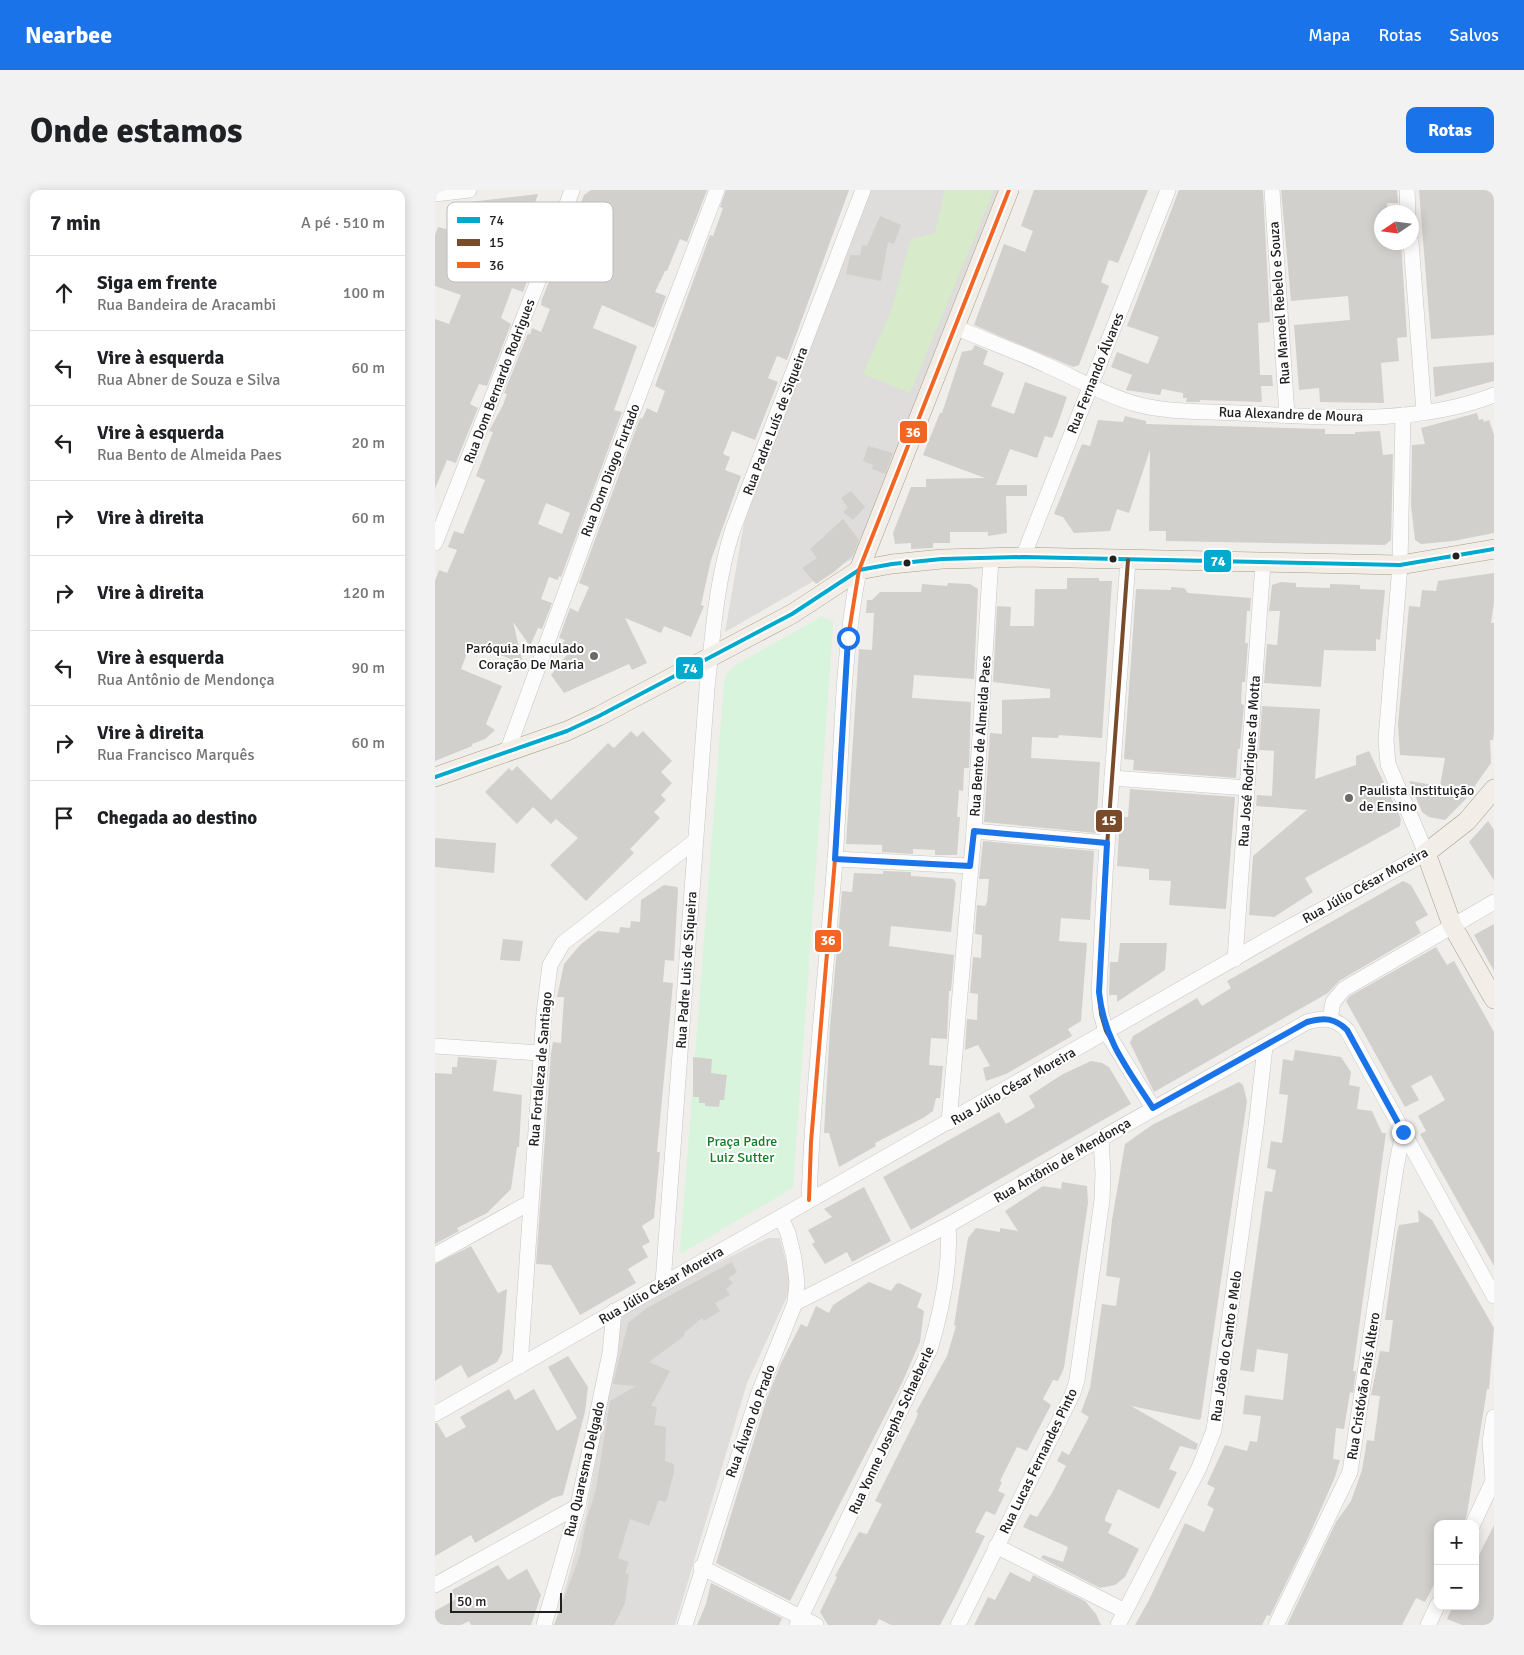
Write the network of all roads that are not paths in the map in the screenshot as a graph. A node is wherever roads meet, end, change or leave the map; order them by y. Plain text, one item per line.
1 (469, 190) edge
2 (572, 190) edge
3 (717, 190) edge
4 (863, 190) edge
5 (1009, 190) edge
6 (1168, 190) edge
7 (1272, 190) edge
8 (1407, 190) edge
9 (435, 194) edge
10 (568, 202) edge
11 (1408, 205) edge
12 (1412, 250) edge
13 (538, 282) edge
14 (955, 327) junction
15 (1089, 386) junction
16 (1494, 395) edge
17 (1424, 412) junction
18 (1287, 415) junction
19 (1403, 416) junction
20 (435, 541) edge
21 (1494, 549) edge
22 (1023, 557) junction
23 (991, 558) junction
24 (1128, 560) junction
25 (1263, 563) junction
26 (1400, 565) junction
27 (859, 570) junction
28 (710, 658) junction
29 (507, 752) junction
30 (435, 777) edge
31 (1112, 778) junction
32 (1247, 788) junction
33 (1494, 789) edge
34 (974, 831) junction
35 (695, 841) junction
36 (1107, 843) junction
37 (1426, 853) junction
38 (835, 859) junction
39 (970, 866) junction
40 (1494, 902) edge
41 (1452, 925) junction
42 (1235, 959) junction
43 (1494, 999) edge
44 (1330, 1019) junction
45 (1106, 1031) junction
46 (435, 1046) edge
47 (1265, 1047) junction
48 (540, 1053) junction
49 (1153, 1108) junction
50 (949, 1122) junction
51 (1403, 1132) junction
52 (1101, 1139) junction
53 (809, 1200) junction
54 (529, 1203) junction
55 (781, 1218) junction
56 (949, 1225) junction
57 (435, 1255) edge
58 (663, 1283) junction
59 (1494, 1296) edge
60 (795, 1303) junction
61 (614, 1312) junction
62 (520, 1366) junction
63 (435, 1414) edge
64 (1494, 1417) edge
65 (1493, 1480) edge
66 (578, 1506) junction
67 (1475, 1520) edge
68 (996, 1546) junction
69 (701, 1568) junction
70 (435, 1585) edge
71 (1125, 1610) junction
72 (1435, 1610) edge
73 (799, 1621) edge
74 (544, 1625) edge
75 (685, 1625) edge
76 (816, 1625) edge
77 (958, 1625) edge
78 (1118, 1625) edge
79 (1276, 1625) edge
80 (1428, 1625) edge

1 - 9 street
2 - 10 street, Rua Dom Bernardo Rodrigues
3 - 29 street, Rua Dom Diogo Furtado
4 - 28 street, Rua Padre Luís de Siqueira
5 - 14 main road
6 - 15 street, Rua Fernando Álvares
7 - 18 street, Rua Manoel Rebelo e Souza
8 - 11 street
12 - 17 street
13 - 20 street, Rua Dom Bernardo Rodrigues
14 - 15 street, Rua Alexandre de Moura
14 - 27 main road
15 - 18 street, Rua Alexandre de Moura
15 - 22 street, Rua Fernando Álvares
16 - 17 street, Rua Alexandre de Moura
17 - 19 street, Rua Alexandre de Moura
18 - 19 street, Rua Alexandre de Moura
19 - 26 street
21 - 26 main road
22 - 23 main road
22 - 24 main road
23 - 27 main road
23 - 34 street, Rua Bento de Almeida Paes
24 - 25 main road
24 - 31 street
25 - 26 main road
25 - 32 street, Rua José Rodrigues da Motta
26 - 37 street
27 - 28 main road
27 - 38 street
28 - 29 main road
28 - 35 street, Rua Padre Luis de Siqueira
29 - 30 main road
31 - 32 street
31 - 36 street
32 - 42 street, Rua José Rodrigues da Motta
33 - 37 main road, Rua Júlio César Moreira
34 - 36 street
34 - 39 street, Rua Bento de Almeida Paes
35 - 48 street, Rua Fortaleza de Santiago
35 - 58 street, Rua Padre Luis de Siqueira
36 - 45 street
37 - 41 main road
37 - 42 street, Rua Júlio César Moreira
38 - 39 street
38 - 53 street
39 - 50 street, Rua Bento de Almeida Paes
40 - 41 street
41 - 43 main road
41 - 44 street
42 - 45 street, Rua Júlio César Moreira
44 - 47 street, Rua Antônio de Mendonça
44 - 51 street
45 - 49 street
45 - 50 street, Rua Júlio César Moreira
46 - 48 street
47 - 49 street, Rua Antônio de Mendonça
47 - 71 street, Rua João do Canto e Melo
48 - 54 street, Rua Fortaleza de Santiago
49 - 52 street, Rua Antônio de Mendonça
50 - 53 street, Rua Júlio César Moreira
51 - 59 street
51 - 79 street, Rua Cristóvão País Altero
52 - 56 street, Rua Antônio de Mendonça
52 - 68 street, Rua Lucas Fernandes Pinto
53 - 55 street, Rua Júlio César Moreira
54 - 57 street
54 - 62 street, Rua Fortaleza de Santiago
55 - 58 street, Rua Júlio César Moreira
55 - 60 street, Rua Álvaro do Prado
56 - 60 street, Rua Antônio de Mendonça
56 - 73 street, Rua Yonne Josepha Schaeberle
58 - 61 street, Rua Júlio César Moreira
60 - 69 street, Rua Álvaro do Prado
61 - 62 street, Rua Júlio César Moreira
61 - 66 street, Rua Quaresma Delgado
62 - 63 street, Rua Júlio César Moreira
64 - 65 street
65 - 67 street
66 - 70 street
66 - 74 street, Rua Quaresma Delgado
68 - 71 street
68 - 77 street, Rua Lucas Fernandes Pinto
69 - 73 street
69 - 75 street, Rua Álvaro do Prado
71 - 78 street, Rua João do Canto e Melo
72 - 80 street
73 - 76 street

